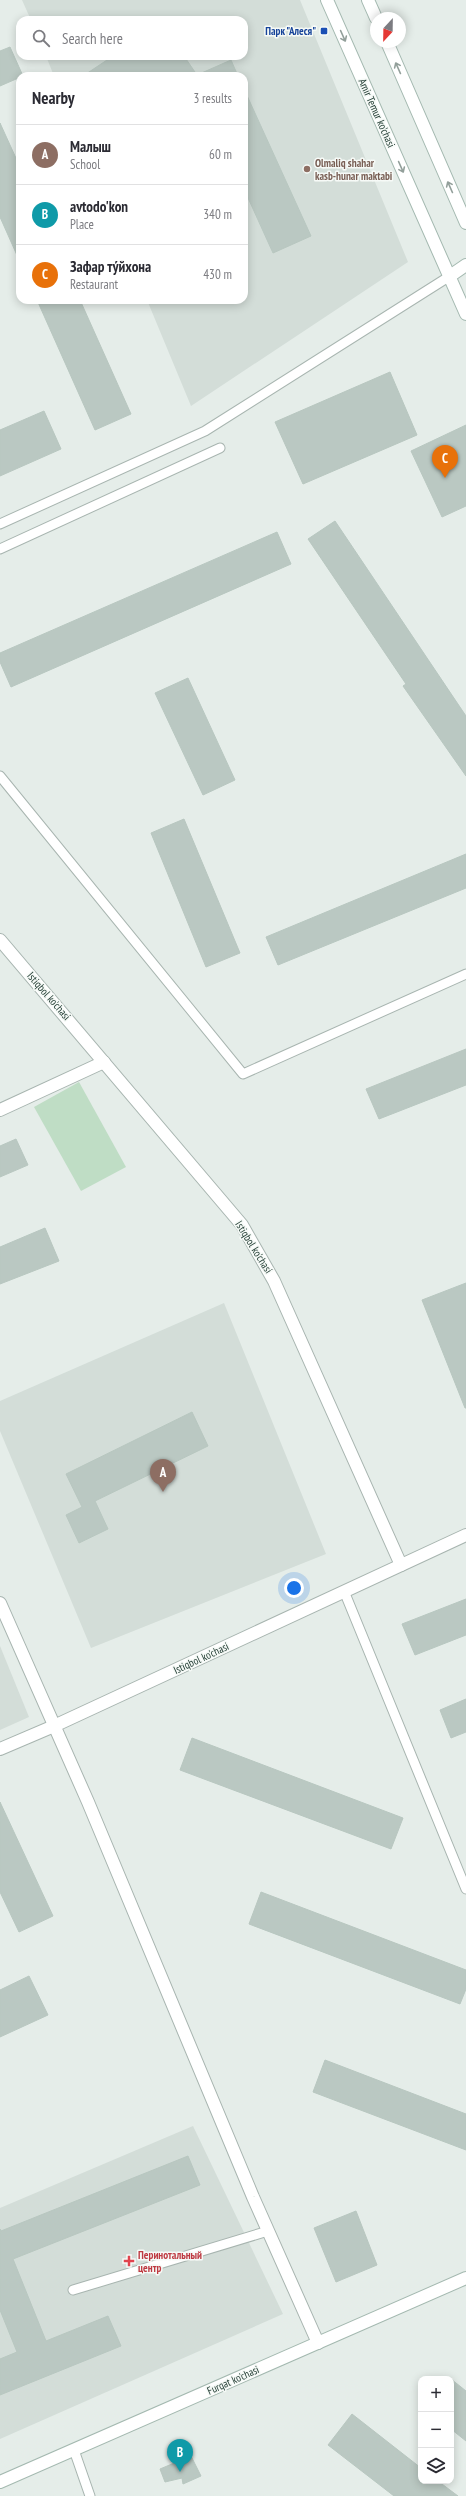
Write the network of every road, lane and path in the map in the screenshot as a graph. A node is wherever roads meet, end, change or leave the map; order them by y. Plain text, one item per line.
1 (327, 0) edge
2 (368, 0) edge
3 (373, 12) edge
4 (390, 48) edge
5 (466, 223) edge
6 (466, 265) edge
7 (450, 276) junction
8 (466, 314) edge
9 (220, 448) dead end
10 (0, 524) edge
11 (0, 549) edge
12 (0, 776) edge
13 (0, 940) edge
14 (466, 974) edge
15 (104, 1062) junction
16 (0, 1110) edge
17 (466, 1535) edge
18 (401, 1565) junction
19 (344, 1591) junction
20 (0, 1603) edge
21 (54, 1726) junction
22 (0, 1749) edge
23 (466, 1889) edge
24 (268, 2231) junction
25 (466, 2278) edge
26 (73, 2290) dead end
27 (318, 2343) junction
28 (74, 2450) junction
29 (0, 2482) edge
30 (90, 2496) edge

1 -> 7 street, Amir Temur ko'chasi
2 - 3 street
5 -> 4 street
6 - 7 street
7 - 8 street, Amir Temur ko'chasi
7 - 10 lane
9 - 11 lane
12 - 14 lane
13 - 15 street, Istiqbol ko'chasi
15 - 16 street
15 - 18 street, Istiqbol ko'chasi
17 - 18 street, Istiqbol ko'chasi
18 - 19 street, Istiqbol ko'chasi
19 - 21 street, Istiqbol ko'chasi
19 - 23 lane
20 - 21 street
21 - 22 street, Istiqbol ko'chasi
21 - 24 street
24 - 26 lane
24 - 27 street
25 - 27 street, Furqat ko'chasi
27 - 28 street, Furqat ko'chasi
28 - 29 street, Furqat ko'chasi
28 - 30 lane

